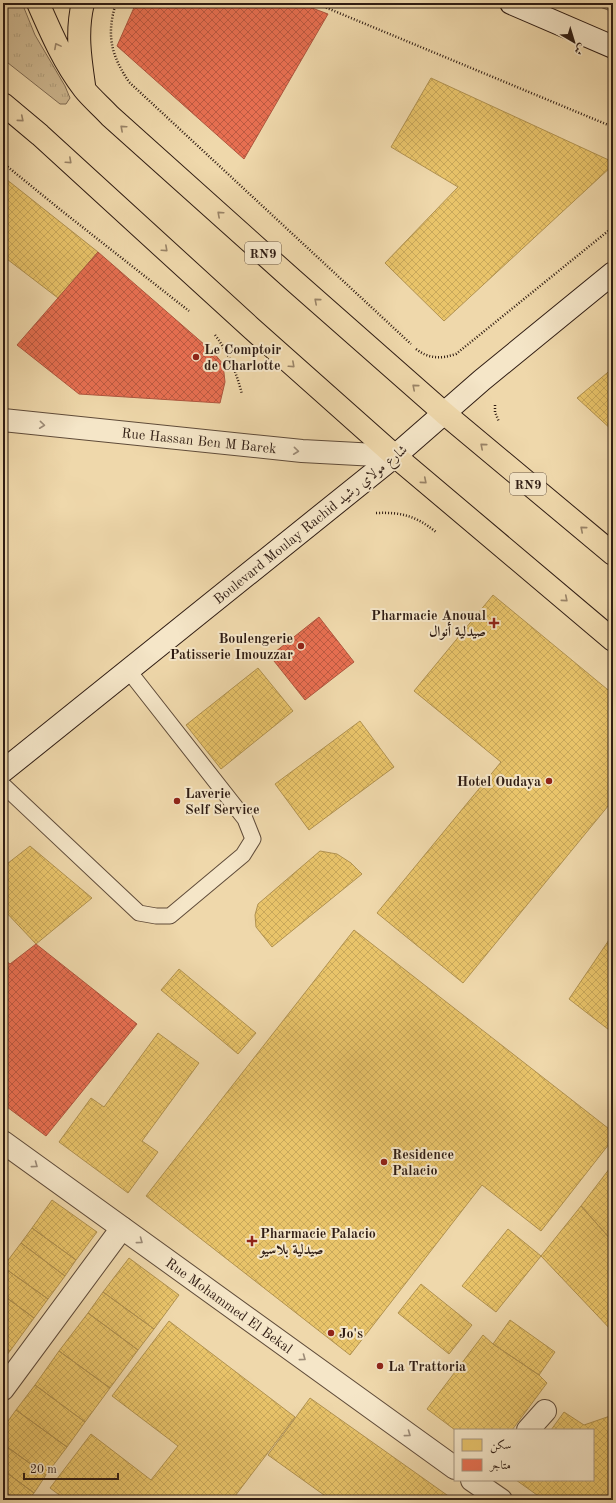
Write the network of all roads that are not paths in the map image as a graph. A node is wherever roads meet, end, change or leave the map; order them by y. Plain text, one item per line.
1 (38, 3) edge
2 (83, 3) edge
3 (511, 3) edge
4 (613, 47) edge
5 (85, 90) junction
6 (3, 104) edge
7 (613, 273) edge
8 (444, 413) junction
9 (3, 420) edge
10 (394, 456) junction
11 (613, 554) edge
12 (613, 640) edge
13 (128, 670) junction
14 (3, 771) edge
15 (3, 785) edge
16 (3, 1142) edge
17 (122, 1228) junction
18 (3, 1389) edge
19 (545, 1411) dead end
20 (529, 1429) edge
21 (454, 1467) edge
22 (477, 1481) edge
23 (501, 1500) edge

5 -> 1 main road, RN9
2 - 5 main road
3 - 4 street
8 -> 5 main road, RN9
6 -> 10 main road
7 - 8 street, Boulevard Moulay Rachid شارع مولاي رشيد
8 - 10 street, Boulevard Moulay Rachid شارع مولاي رشيد
11 -> 8 main road, RN9
9 -> 10 street, Rue Hassan Ben M Barek
10 -> 12 main road
10 - 13 street, Boulevard Moulay Rachid شارع مولاي رشيد
13 - 14 street, Boulevard Moulay Rachid شارع مولاي رشيد
13 - 15 lane
16 -> 17 street, Rue Mohammed El Bekal
17 - 18 street
17 -> 21 street, Rue Mohammed El Bekal
19 - 20 street
22 - 23 street

